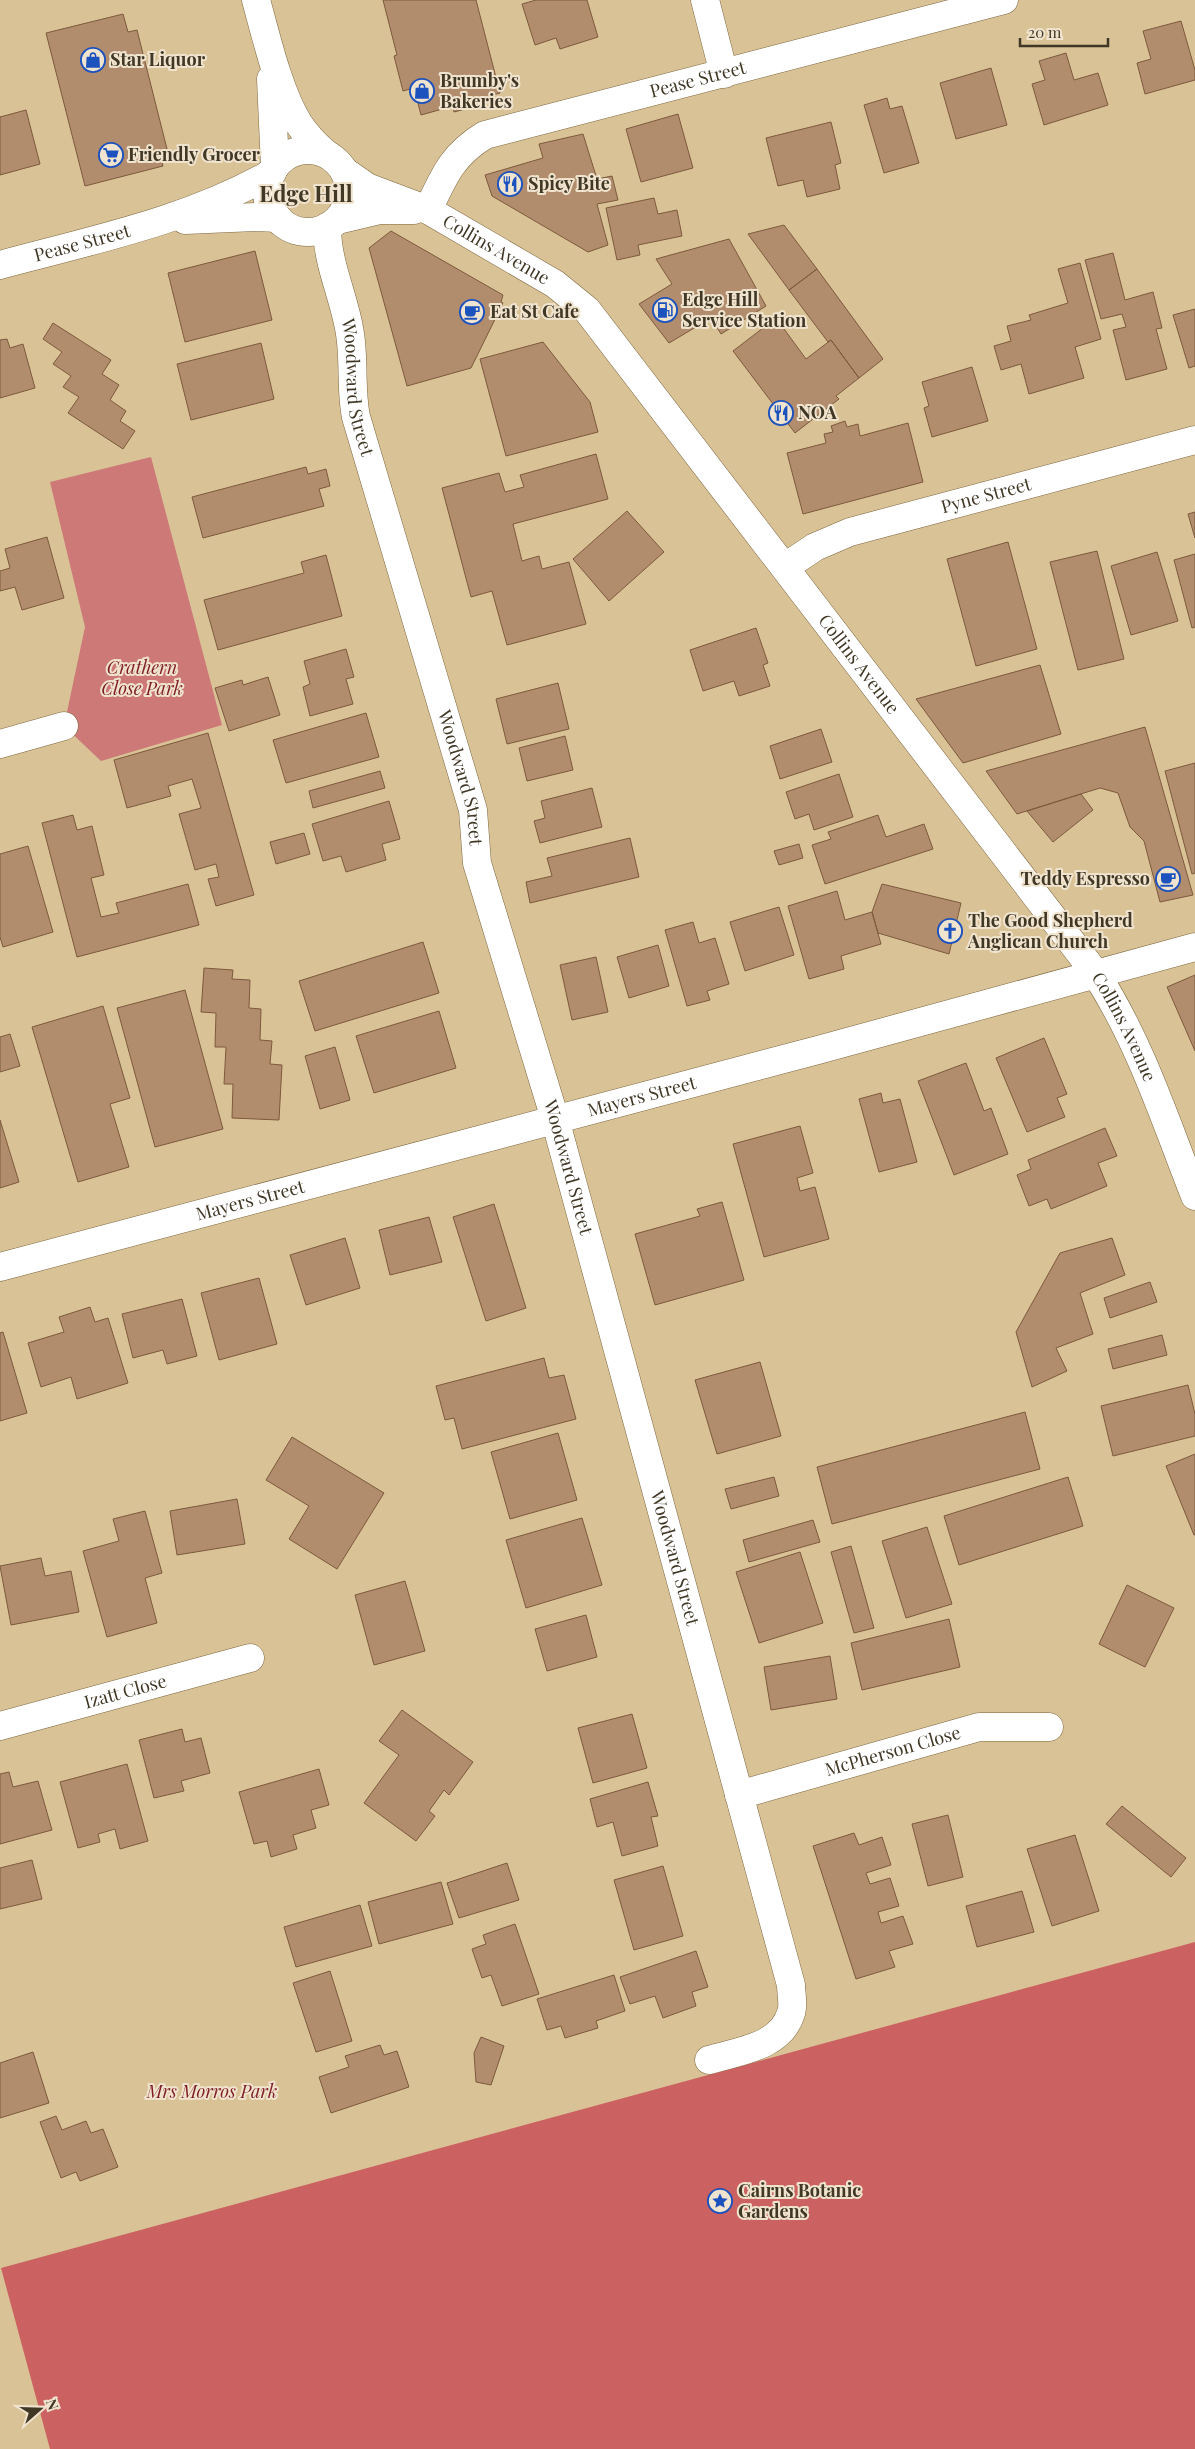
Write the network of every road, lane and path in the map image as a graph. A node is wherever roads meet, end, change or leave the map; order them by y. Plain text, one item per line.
1 (256, 0) edge
2 (705, 0) edge
3 (1004, 0) edge
4 (270, 50) junction
5 (724, 74) junction
6 (334, 162) junction
7 (273, 170) junction
8 (428, 210) junction
9 (278, 218) junction
10 (163, 221) junction
11 (333, 224) junction
12 (0, 265) edge
13 (1195, 440) edge
14 (784, 567) junction
15 (64, 726) dead end
16 (0, 744) edge
17 (1195, 947) edge
18 (1096, 974) junction
19 (555, 1119) junction
20 (1195, 1196) edge
21 (0, 1267) edge
22 (250, 1658) dead end
23 (0, 1726) edge
24 (1049, 1728) dead end
25 (739, 1795) junction
26 (709, 2060) dead end

1 - 4 street
2 - 5 street
3 - 5 street, Pease Street
4 - 6 street
4 - 7 street
5 - 8 street, Pease Street
6 - 7 street
6 - 8 street, Collins Avenue
6 - 11 street
7 - 9 street
7 - 10 street, Pease Street
8 - 11 street, Collins Avenue
8 - 14 street, Collins Avenue
9 - 10 street, Pease Street
9 - 11 street
10 - 12 street, Pease Street
11 - 19 street, Woodward Street
13 - 14 street, Pyne Street
14 - 18 street, Collins Avenue
15 - 16 street
17 - 18 street, Mayers Street
18 - 19 street, Mayers Street
18 - 20 street, Collins Avenue
19 - 21 street, Mayers Street
19 - 25 street, Woodward Street
22 - 23 street, Izatt Close
24 - 25 street, McPherson Close
25 - 26 street, Woodward Street

